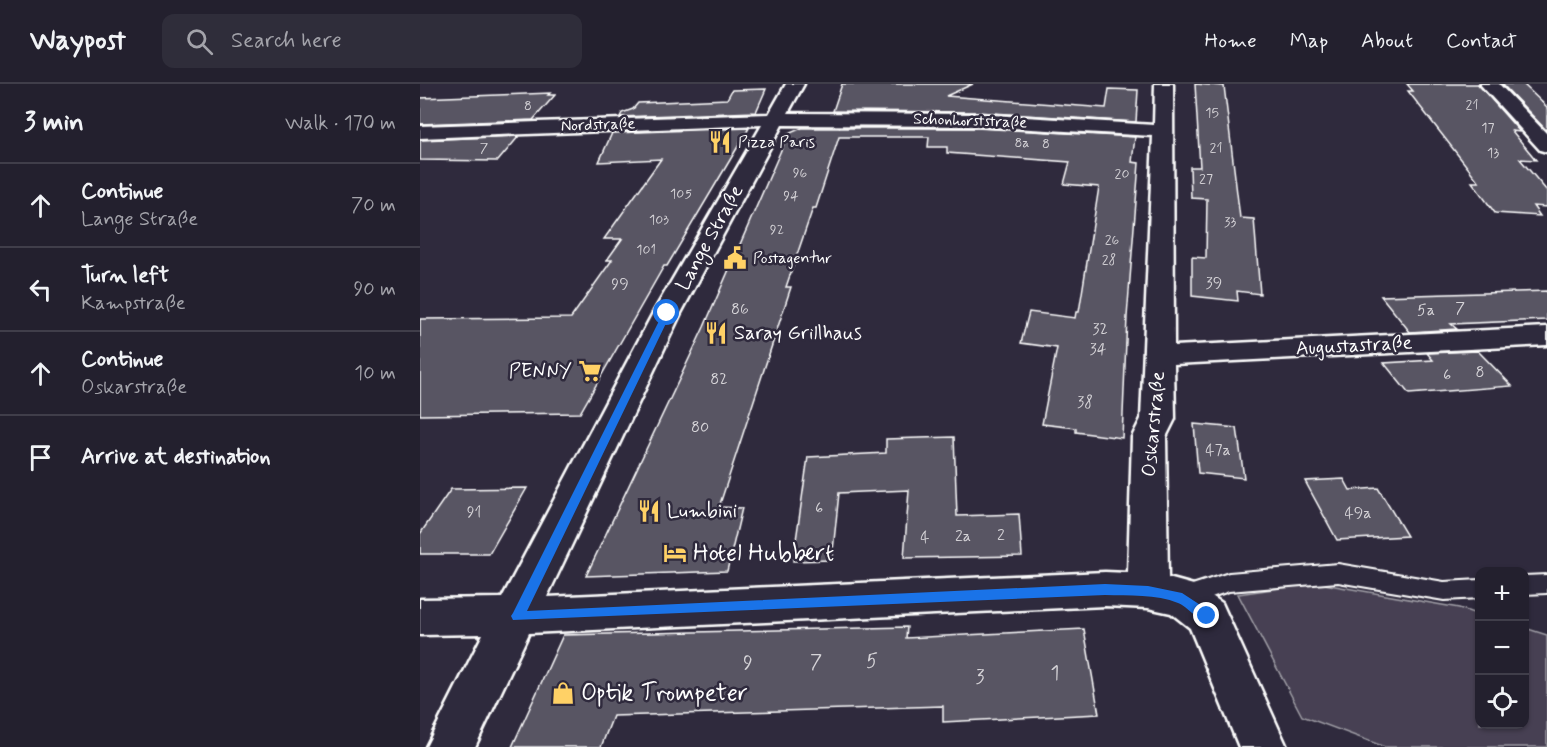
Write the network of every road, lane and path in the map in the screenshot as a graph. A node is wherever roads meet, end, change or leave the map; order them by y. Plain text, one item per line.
1 (795, 84) edge
2 (1164, 84) edge
3 (1488, 84) edge
4 (776, 119) junction
5 (1163, 131) junction
6 (420, 132) edge
7 (1547, 146) edge
8 (1547, 336) edge
9 (1160, 356) junction
10 (1547, 584) edge
11 (1529, 585) edge
12 (1475, 589) edge
13 (1165, 595) junction
14 (420, 616) edge
15 (518, 616) junction
16 (450, 747) edge
17 (1263, 747) edge

1 - 4 street, Lange Straße
2 - 5 street, Oskarstraße
3 - 7 street
4 - 5 street, Schonhorststraße
4 - 6 street, Nordstraße
4 - 15 street, Lange Straße
5 - 9 street, Oskarstraße
8 - 9 street, Augustastraße
9 - 13 street, Oskarstraße
10 - 11 lane
12 - 13 lane
13 - 15 street
13 - 17 street
14 - 15 street
15 - 16 street, Lange Straße

